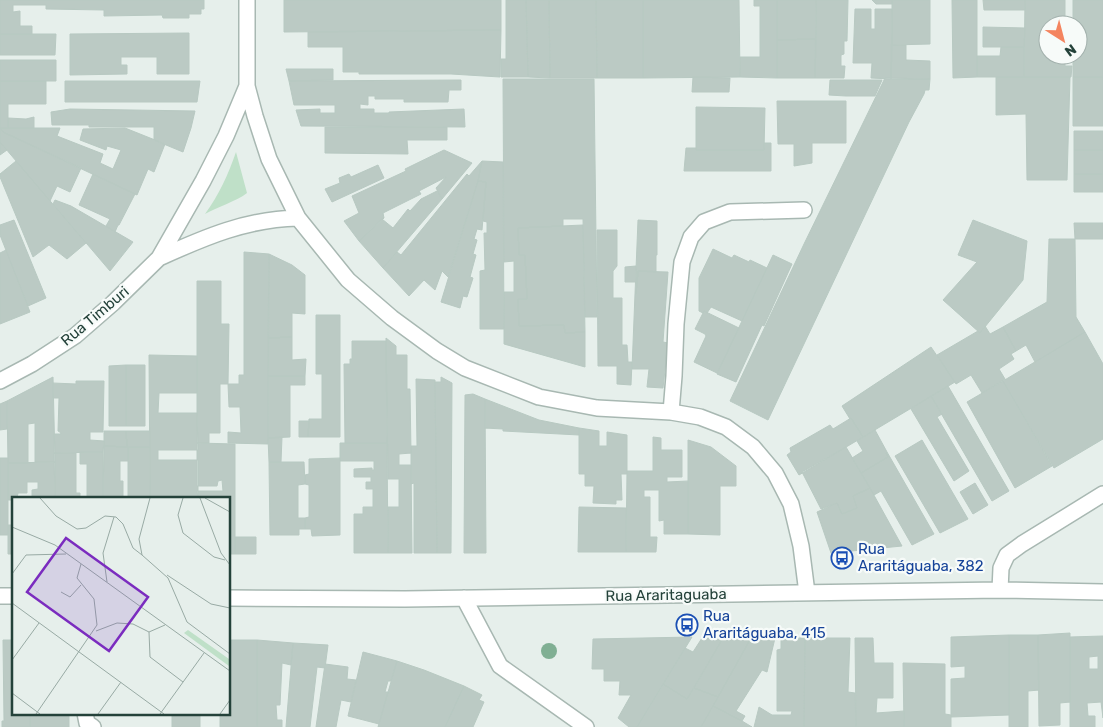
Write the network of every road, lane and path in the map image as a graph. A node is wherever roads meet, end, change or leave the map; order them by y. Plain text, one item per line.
1 (247, 0) edge
2 (247, 86) junction
3 (804, 210) dead end
4 (298, 218) junction
5 (159, 258) junction
6 (0, 381) edge
7 (671, 412) junction
8 (1103, 494) edge
9 (1000, 590) junction
10 (1103, 592) edge
11 (807, 593) junction
12 (230, 598) edge
13 (464, 598) junction
14 (85, 714) edge
15 (93, 727) edge
16 (586, 727) edge

1 - 2 street
2 - 4 street
2 - 5 street
3 - 7 street
4 - 5 street
4 - 7 street
5 - 6 street, Rua Timburi
7 - 11 street
8 - 9 street
9 - 10 street, Rua Araritaguaba
9 - 11 street, Rua Araritaguaba
11 - 13 street, Rua Araritaguaba
12 - 13 street, Rua Araritaguaba
13 - 16 street
14 - 15 street

